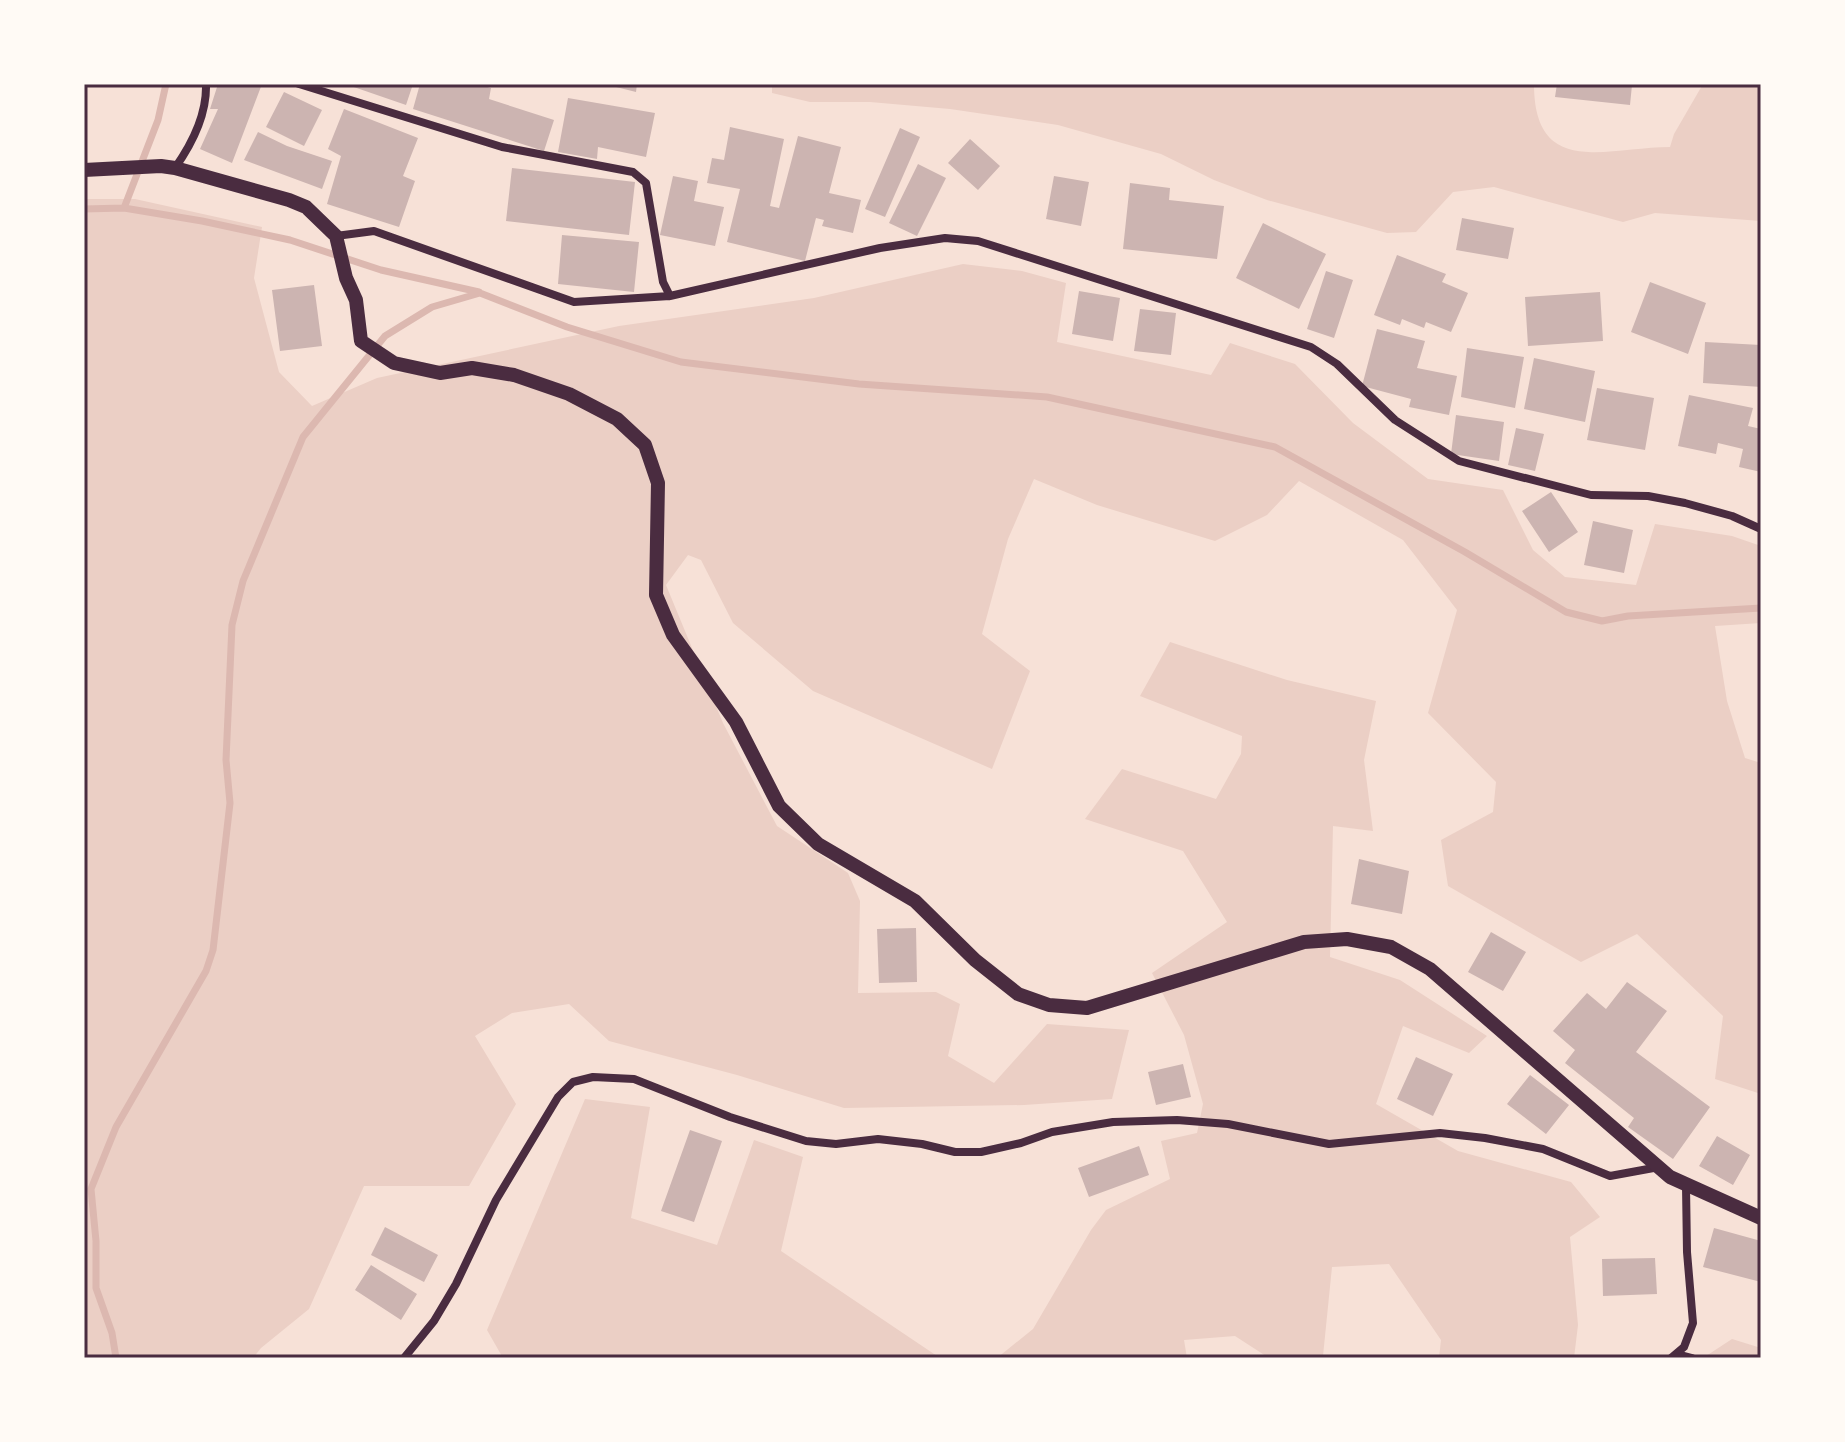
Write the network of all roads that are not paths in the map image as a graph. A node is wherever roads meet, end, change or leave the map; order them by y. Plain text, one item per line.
1 (206, 84) edge
2 (299, 84) edge
3 (168, 167) junction
4 (84, 170) edge
5 (336, 236) junction
6 (670, 296) junction
7 (1761, 529) edge
8 (1659, 1167) junction
9 (1686, 1186) junction
10 (1761, 1218) edge
11 (1674, 1356) edge
12 (404, 1358) edge
13 (1692, 1358) edge

1 - 3 street
2 - 6 street
3 - 4 street
3 - 5 street
5 - 6 street
5 - 8 street
6 - 7 street
8 - 9 street
8 - 12 street
9 - 10 street
9 - 11 street
11 - 13 street

